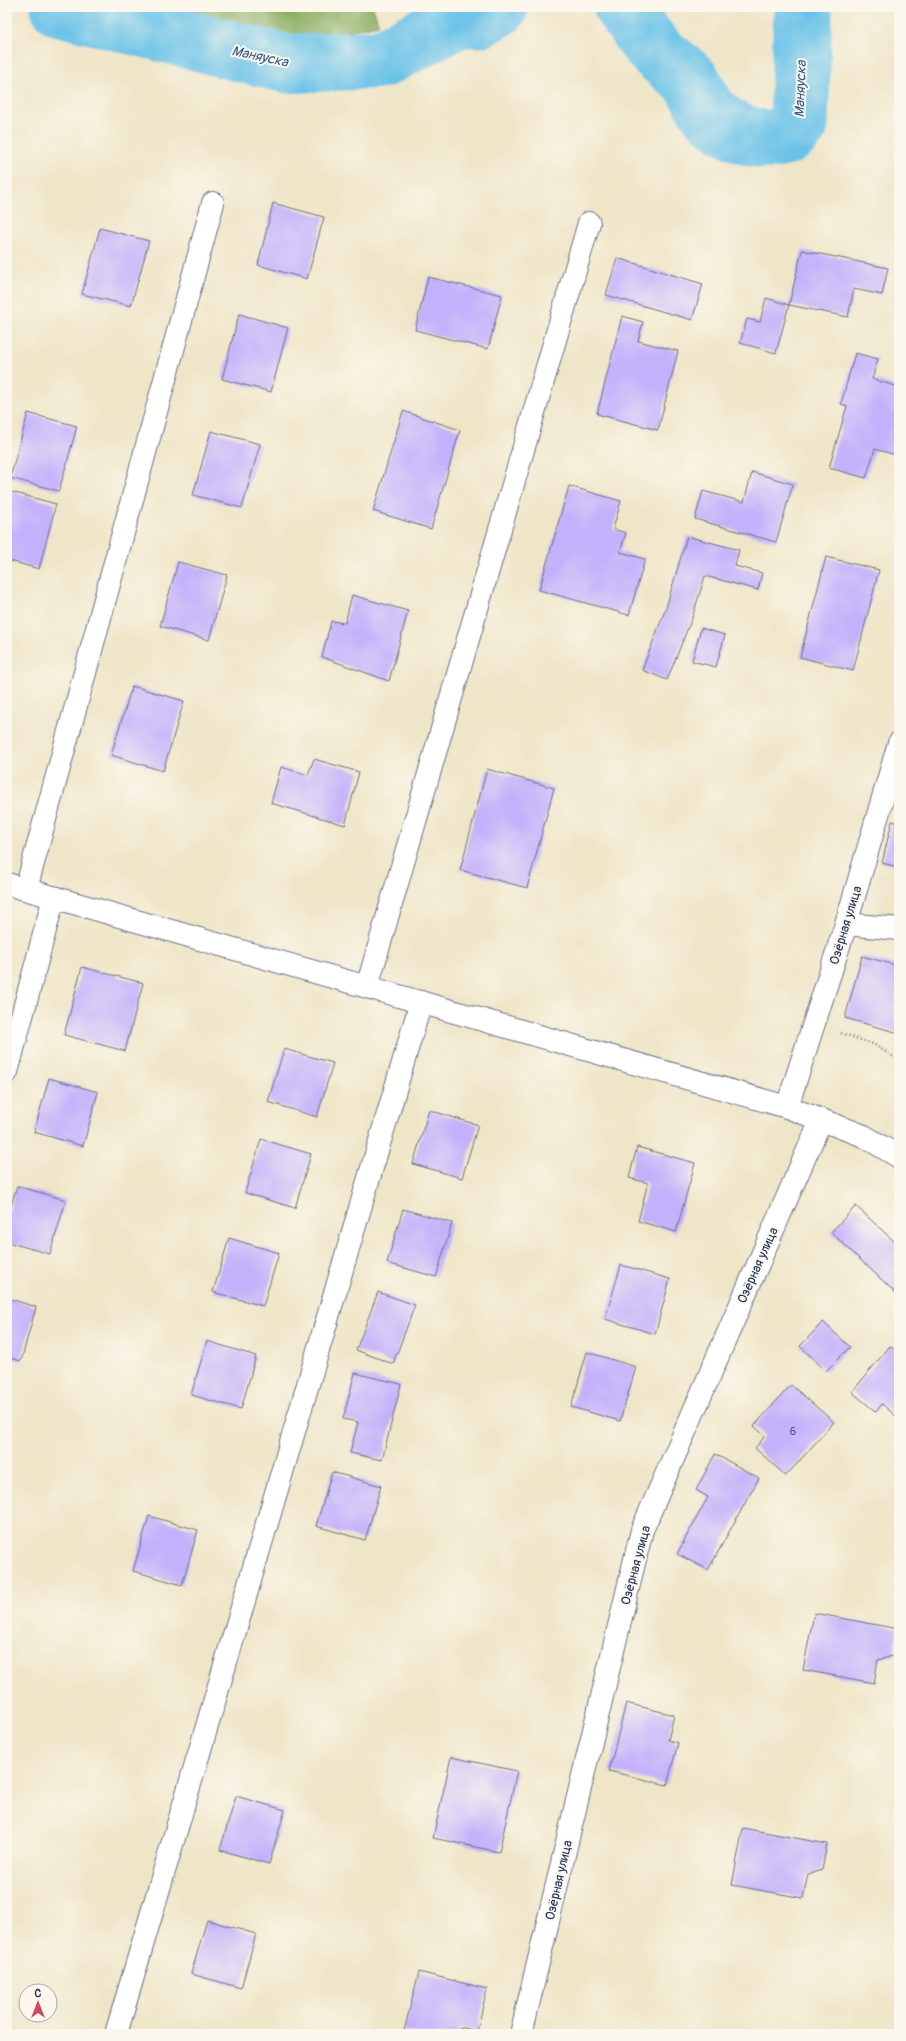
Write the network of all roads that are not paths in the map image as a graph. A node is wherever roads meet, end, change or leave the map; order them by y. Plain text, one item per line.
1 (213, 202) dead end
2 (589, 223) dead end
3 (899, 743) edge
4 (16, 886) edge
5 (54, 897) junction
6 (846, 924) junction
7 (899, 929) edge
8 (367, 987) junction
9 (421, 1002) junction
10 (7, 1072) edge
11 (787, 1107) junction
12 (821, 1120) junction
13 (899, 1157) edge
14 (116, 2034) edge
15 (522, 2034) edge

1 - 4 street
2 - 8 street
3 - 6 street, Озёрная улица
4 - 5 street
5 - 8 street
5 - 10 street
6 - 7 street
6 - 11 street, Озёрная улица
8 - 9 street
9 - 11 street
9 - 14 street
11 - 12 street
12 - 13 street
12 - 15 street, Озёрная улица

